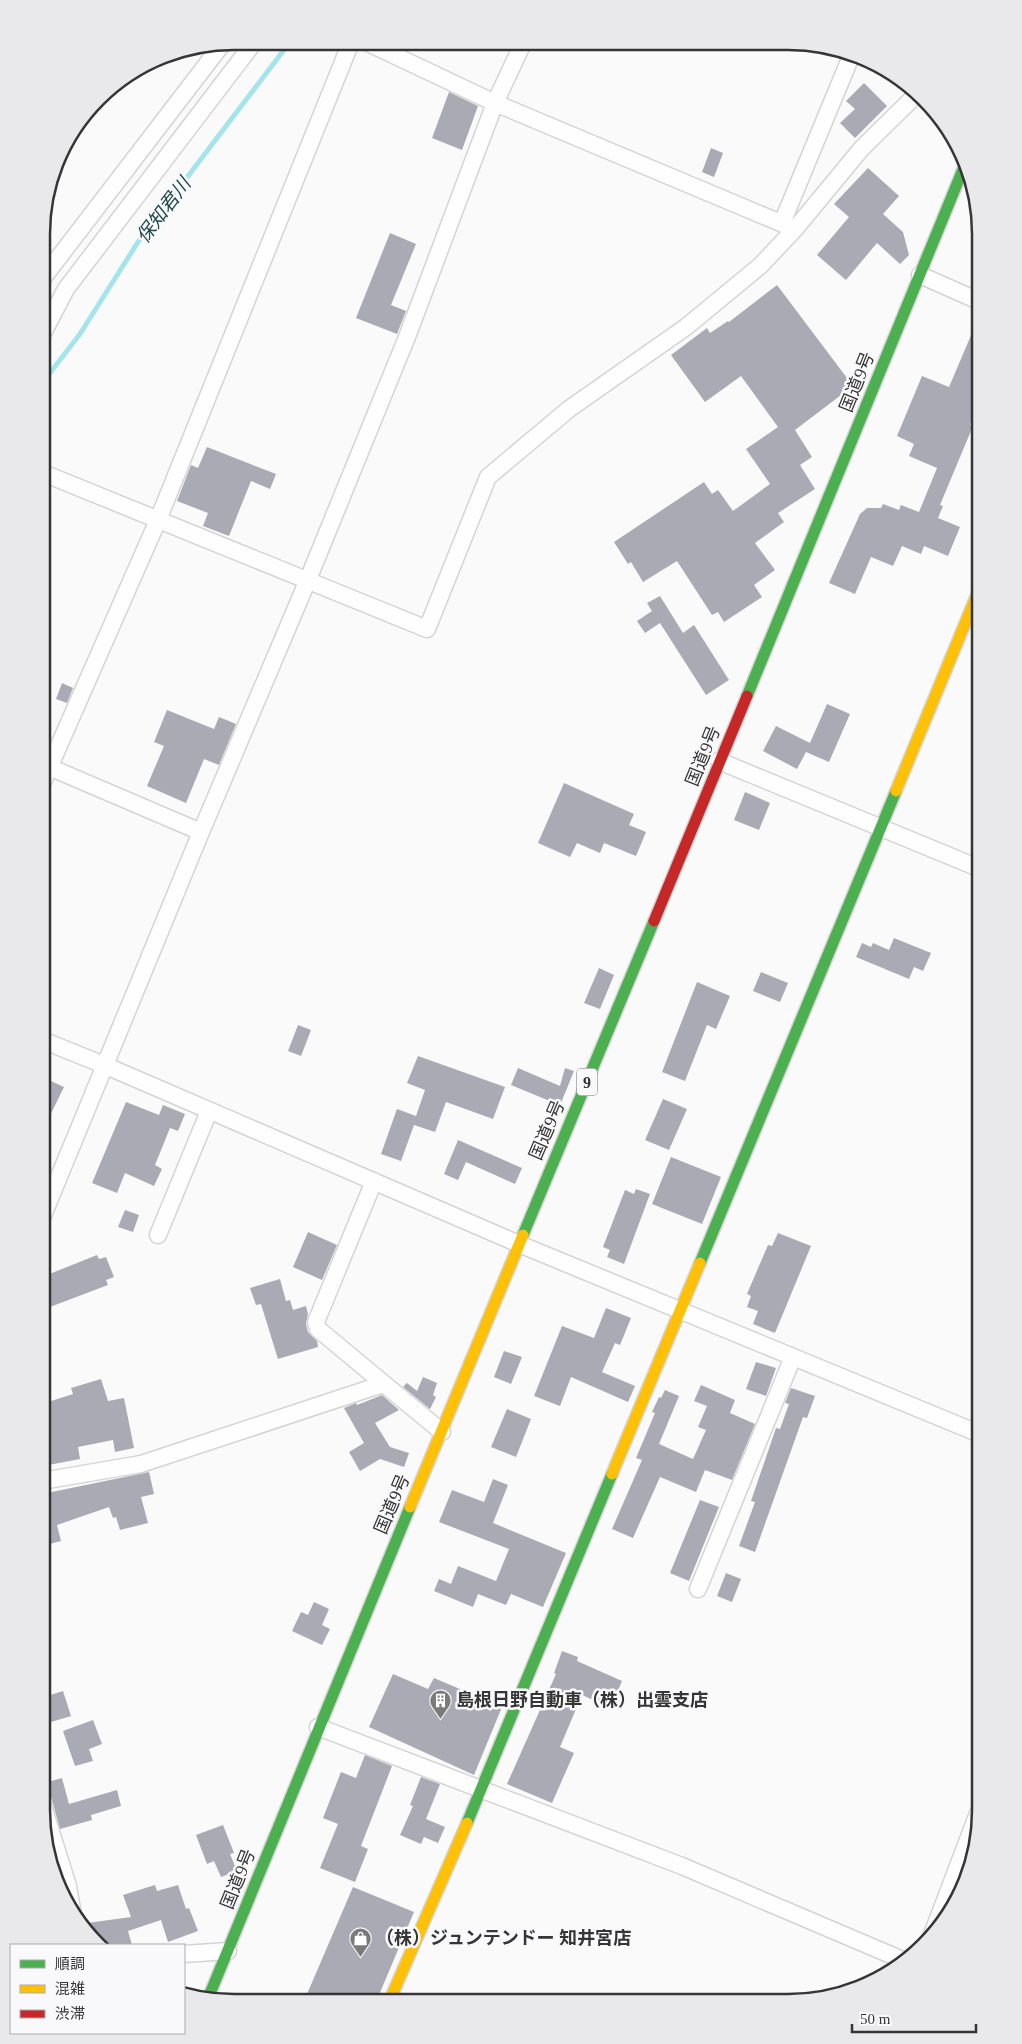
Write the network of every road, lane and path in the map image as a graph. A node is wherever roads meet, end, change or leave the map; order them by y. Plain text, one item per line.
1 (248, 50) edge
2 (348, 50) edge
3 (383, 50) edge
4 (520, 50) edge
5 (218, 51) edge
6 (849, 61) edge
7 (913, 99) edge
8 (495, 103) junction
9 (961, 173) edge
10 (788, 226) junction
11 (50, 269) edge
12 (920, 275) junction
13 (66, 289) junction
14 (972, 298) edge
15 (50, 311) edge
16 (50, 320) edge
17 (50, 476) edge
18 (158, 520) junction
19 (307, 582) junction
20 (972, 607) edge
21 (50, 756) edge
22 (720, 762) junction
23 (50, 767) edge
24 (880, 829) junction
25 (200, 832) junction
26 (972, 865) edge
27 (50, 1043) edge
28 (104, 1065) junction
29 (209, 1111) junction
30 (374, 1181) junction
31 (50, 1198) edge
32 (158, 1235) dead end
33 (519, 1244) junction
34 (681, 1310) junction
35 (793, 1358) junction
36 (383, 1384) junction
37 (972, 1431) edge
38 (442, 1432) junction
39 (50, 1480) edge
40 (698, 1589) dead end
41 (318, 1727) junction
42 (480, 1791) junction
43 (970, 1834) edge
44 (52, 1836) edge
45 (69, 1891) edge
46 (939, 1915) edge
47 (228, 1951) junction
48 (185, 1954) edge
49 (898, 1957) edge
50 (212, 1992) edge
51 (392, 1994) edge

1 - 13 street
2 - 18 street
3 - 8 street
4 - 8 street
5 - 11 street
6 - 10 street
7 - 10 street
8 - 10 street
8 - 19 street
9 - 12 main road, 国道9号 / 9
10 - 19 street
12 - 14 street
12 - 22 main road, 国道9号 / 9
13 - 15 street
13 - 16 street
17 - 18 street
18 - 19 street
18 - 21 street
19 - 25 street
20 - 24 main road
22 - 24 street
22 - 33 main road, 国道9号 / 9
23 - 25 street
24 - 26 street
24 - 34 main road
25 - 28 street
27 - 28 street
28 - 29 street
28 - 31 street
29 - 30 street
29 - 32 street
30 - 33 street
30 - 36 street
33 - 34 street
33 - 38 main road, 国道9号 / 9
34 - 35 street
34 - 42 main road
35 - 37 street
35 - 40 street
36 - 38 street
36 - 39 street
38 - 41 main road, 国道9号 / 9
41 - 42 street
41 - 47 main road, 国道9号 / 9
42 - 49 street
42 - 51 main road
43 - 46 street
44 - 45 street
47 - 48 street
47 - 50 main road, 国道9号 / 9

